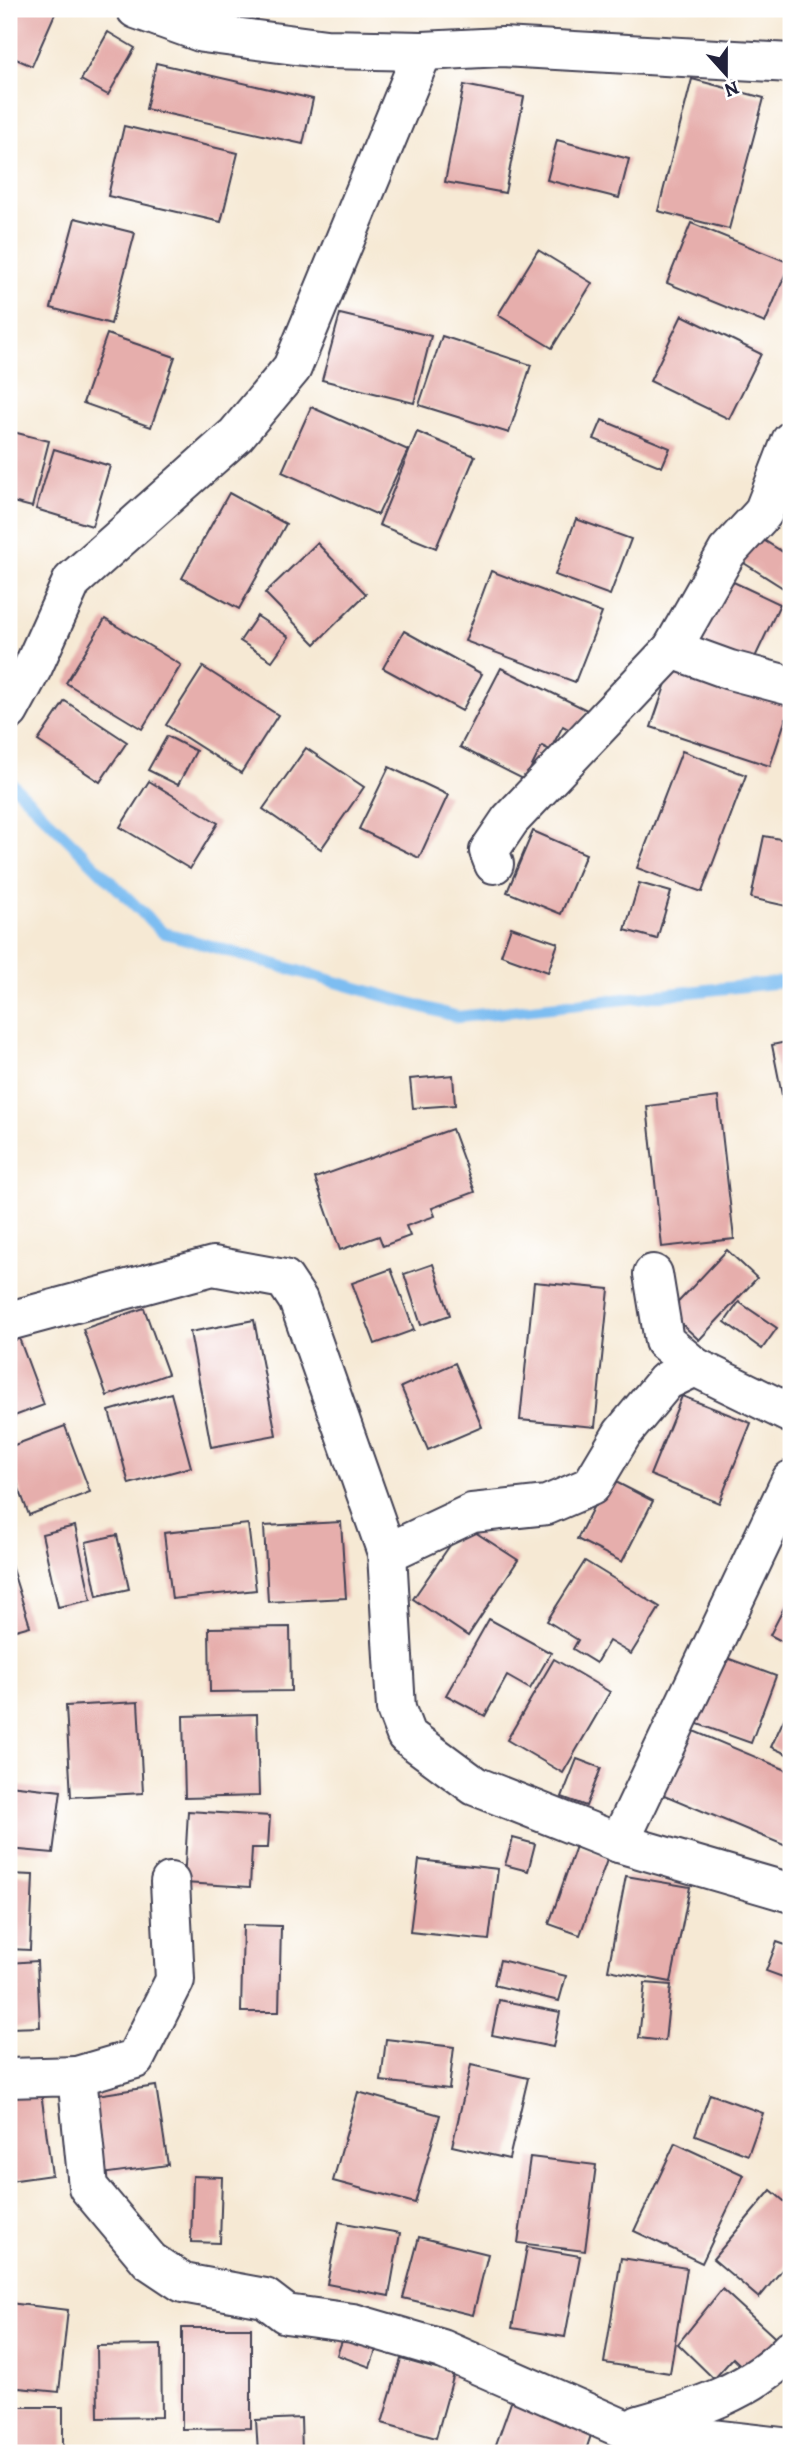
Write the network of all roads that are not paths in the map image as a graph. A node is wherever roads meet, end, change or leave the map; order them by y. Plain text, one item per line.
1 (136, 9) edge
2 (423, 51) junction
3 (791, 63) edge
4 (791, 441) edge
5 (672, 649) junction
6 (791, 686) edge
7 (9, 711) edge
8 (495, 864) dead end
9 (653, 1274) dead end
10 (9, 1321) edge
11 (695, 1367) junction
12 (791, 1414) edge
13 (791, 1480) edge
14 (387, 1553) junction
15 (619, 1843) junction
16 (170, 1882) dead end
17 (791, 1893) edge
18 (77, 2076) junction
19 (9, 2078) edge
20 (791, 2349) edge
21 (624, 2429) junction
22 (791, 2448) edge

1 - 2 street
2 - 3 street
2 - 7 street
4 - 5 street
5 - 6 street
5 - 8 street
9 - 11 street
10 - 14 street
11 - 12 street
11 - 14 street
13 - 15 street
14 - 15 street
15 - 17 street
16 - 18 street
18 - 19 street
18 - 21 street
20 - 21 street
21 - 22 street

